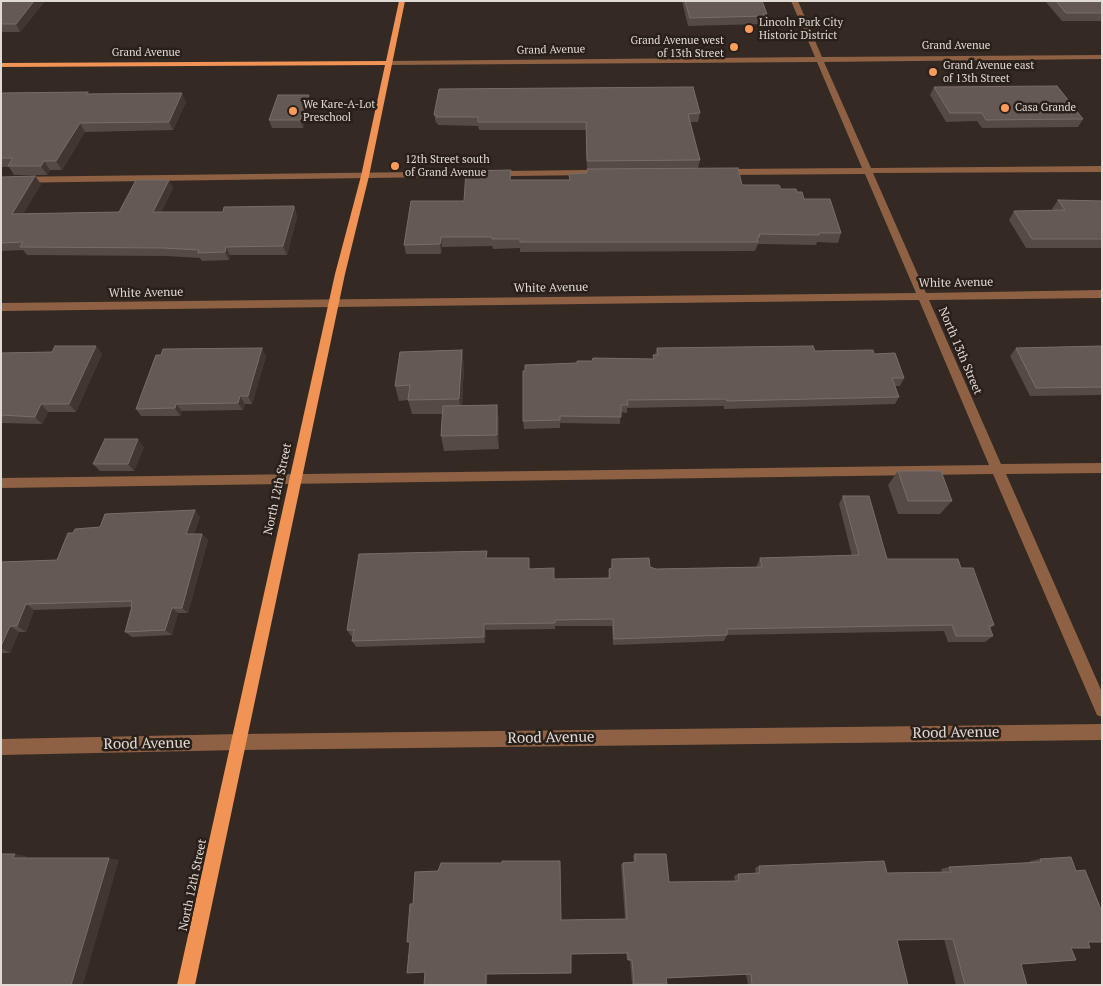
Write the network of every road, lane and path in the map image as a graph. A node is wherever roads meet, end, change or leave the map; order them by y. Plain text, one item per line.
1 (402, 1) edge
2 (794, 1) edge
3 (1102, 57) edge
4 (819, 59) junction
5 (389, 63) junction
6 (1, 65) edge
7 (1102, 168) edge
8 (867, 170) junction
9 (714, 172) edge
10 (597, 173) edge
11 (365, 176) junction
12 (1, 180) edge
13 (1102, 294) edge
14 (921, 296) junction
15 (334, 303) junction
16 (1, 307) edge
17 (1102, 468) edge
18 (997, 470) junction
19 (295, 479) junction
20 (1, 483) edge
21 (1102, 710) edge
22 (1102, 732) edge
23 (240, 742) junction
24 (1, 747) edge
25 (186, 985) edge

1 - 5 main road, North 12th Street
2 - 4 street, North 13th Street
3 - 4 street, Grand Avenue
4 - 5 street, Grand Avenue
4 - 8 street, North 13th Street
5 - 6 main road, Grand Avenue
5 - 11 main road, North 12th Street
7 - 8 street
8 - 9 street
8 - 14 street, North 13th Street
10 - 11 street
11 - 12 street
11 - 15 main road, North 12th Street
13 - 14 street, White Avenue
14 - 15 street, White Avenue
14 - 18 street, North 13th Street
15 - 16 street, White Avenue
15 - 19 main road, North 12th Street
17 - 18 street
18 - 19 street
18 - 21 street, North 13th Street
19 - 20 street
19 - 23 main road, North 12th Street
22 - 23 street, Rood Avenue
23 - 24 street, Rood Avenue
23 - 25 main road, North 12th Street

